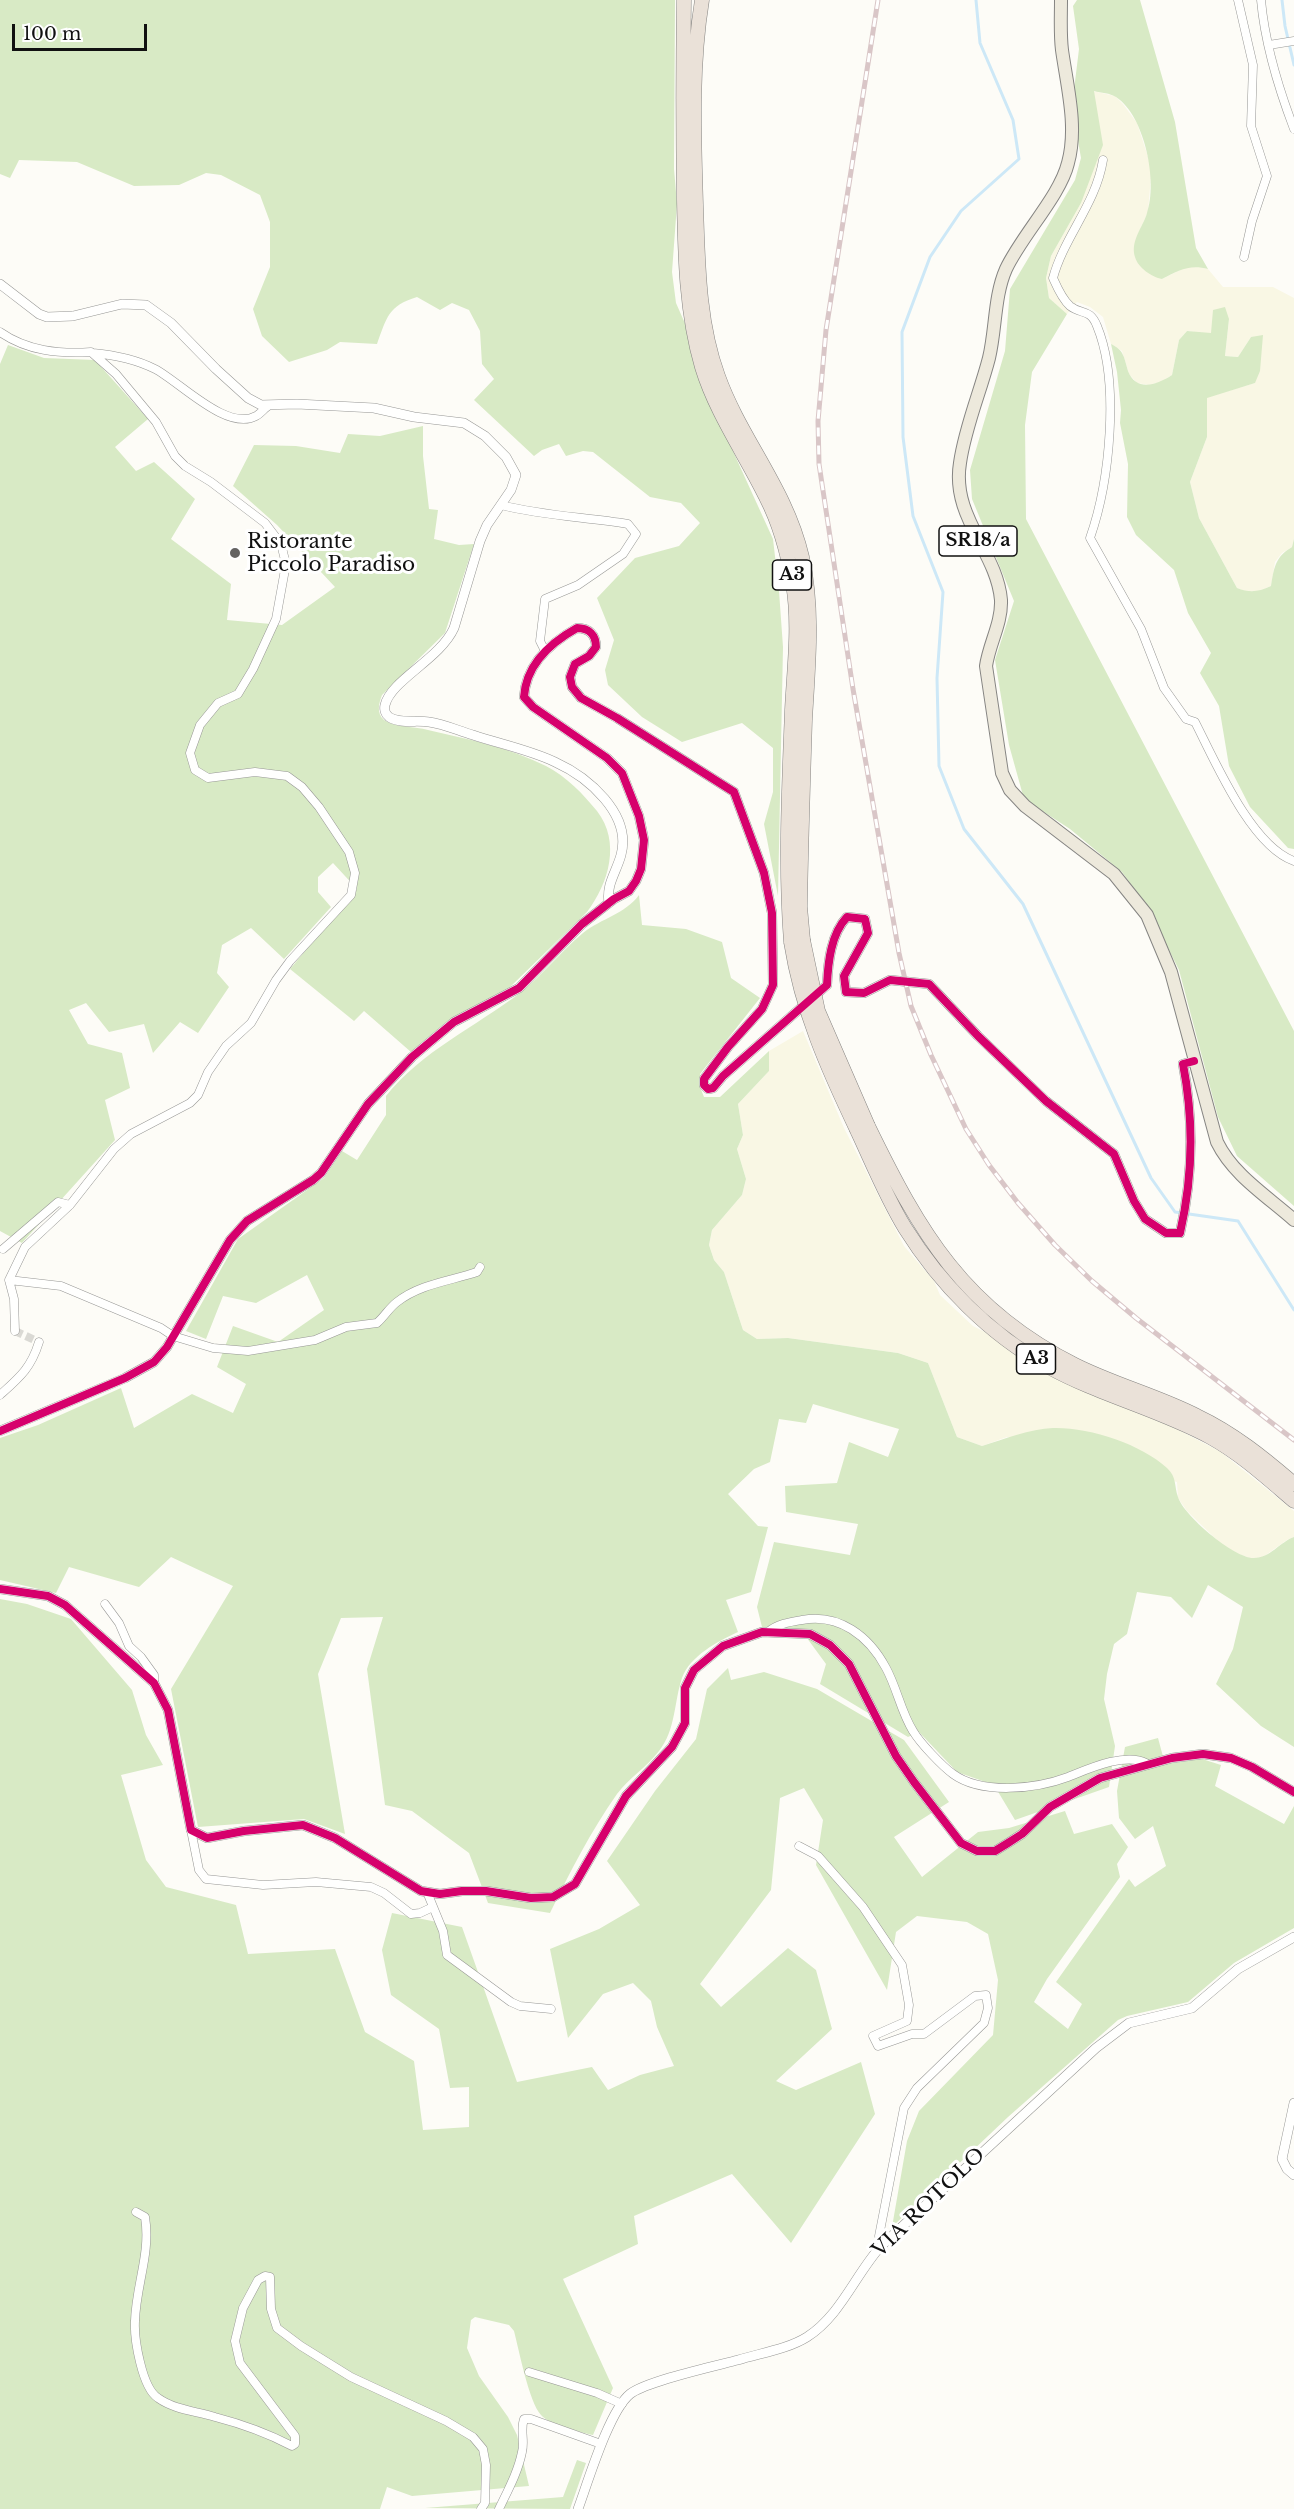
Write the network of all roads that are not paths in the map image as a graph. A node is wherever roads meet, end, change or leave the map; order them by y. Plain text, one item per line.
1 (684, 0) edge
2 (702, 0) edge
3 (1061, 0) edge
4 (1238, 0) edge
5 (1261, 0) edge
6 (1294, 41) edge
7 (1269, 45) junction
8 (688, 62) junction
9 (1294, 129) edge
10 (1103, 160) dead end
11 (1244, 257) dead end
12 (0, 284) edge
13 (0, 332) edge
14 (91, 352) junction
15 (267, 406) junction
16 (501, 506) junction
17 (545, 651) junction
18 (1294, 861) edge
19 (609, 903) junction
20 (1194, 1060) junction
21 (862, 1128) junction
22 (70, 1205) junction
23 (1294, 1220) edge
24 (3, 1249) dead end
25 (480, 1267) dead end
26 (9, 1280) junction
27 (15, 1331) dead end
28 (173, 1336) junction
29 (39, 1342) dead end
30 (0, 1395) edge
31 (0, 1431) edge
32 (1294, 1484) edge
33 (1294, 1500) edge
34 (0, 1589) edge
35 (105, 1604) dead end
36 (768, 1632) junction
37 (154, 1683) junction
38 (1146, 1763) junction
39 (1294, 1792) edge
40 (191, 1830) junction
41 (800, 1846) dead end
42 (427, 1892) junction
43 (433, 1907) junction
44 (1294, 1937) edge
45 (551, 2009) dead end
46 (1294, 2103) edge
47 (1294, 2175) edge
48 (136, 2212) dead end
49 (884, 2244) junction
50 (529, 2372) dead end
51 (622, 2404) junction
52 (602, 2445) junction
53 (482, 2509) edge
54 (499, 2509) edge
55 (578, 2509) edge

1 - 8 highway, A3
2 - 8 highway, A3
3 - 20 main road, SR18/a
4 - 11 street
5 - 7 street
6 - 7 street
7 - 9 street
8 - 21 highway, A3, bridge
10 - 18 street
12 - 15 street
13 - 14 street
14 - 15 street
14 - 22 street
15 - 16 street
16 - 17 street
16 - 19 street
17 - 19 street
17 - 20 street
19 - 28 street
20 - 23 main road, SR18/a
21 - 32 highway, A3
21 - 33 highway, A3
22 - 24 street
22 - 26 street
25 - 28 street
26 - 27 street
26 - 28 street
28 - 31 street
29 - 30 street
34 - 37 street
35 - 37 street
36 - 38 street
36 - 38 street
36 - 42 street
37 - 40 street
38 - 39 street
40 - 42 street
40 - 43 street
41 - 49 street
42 - 43 street
43 - 45 street
44 - 49 street, VIA ROTOLO
46 - 47 street
48 - 53 street
49 - 51 street, VIA ROTOLO
50 - 51 street
51 - 52 street, VIA ROTOLO
52 - 54 street
52 - 55 street, VIA ROTOLO

